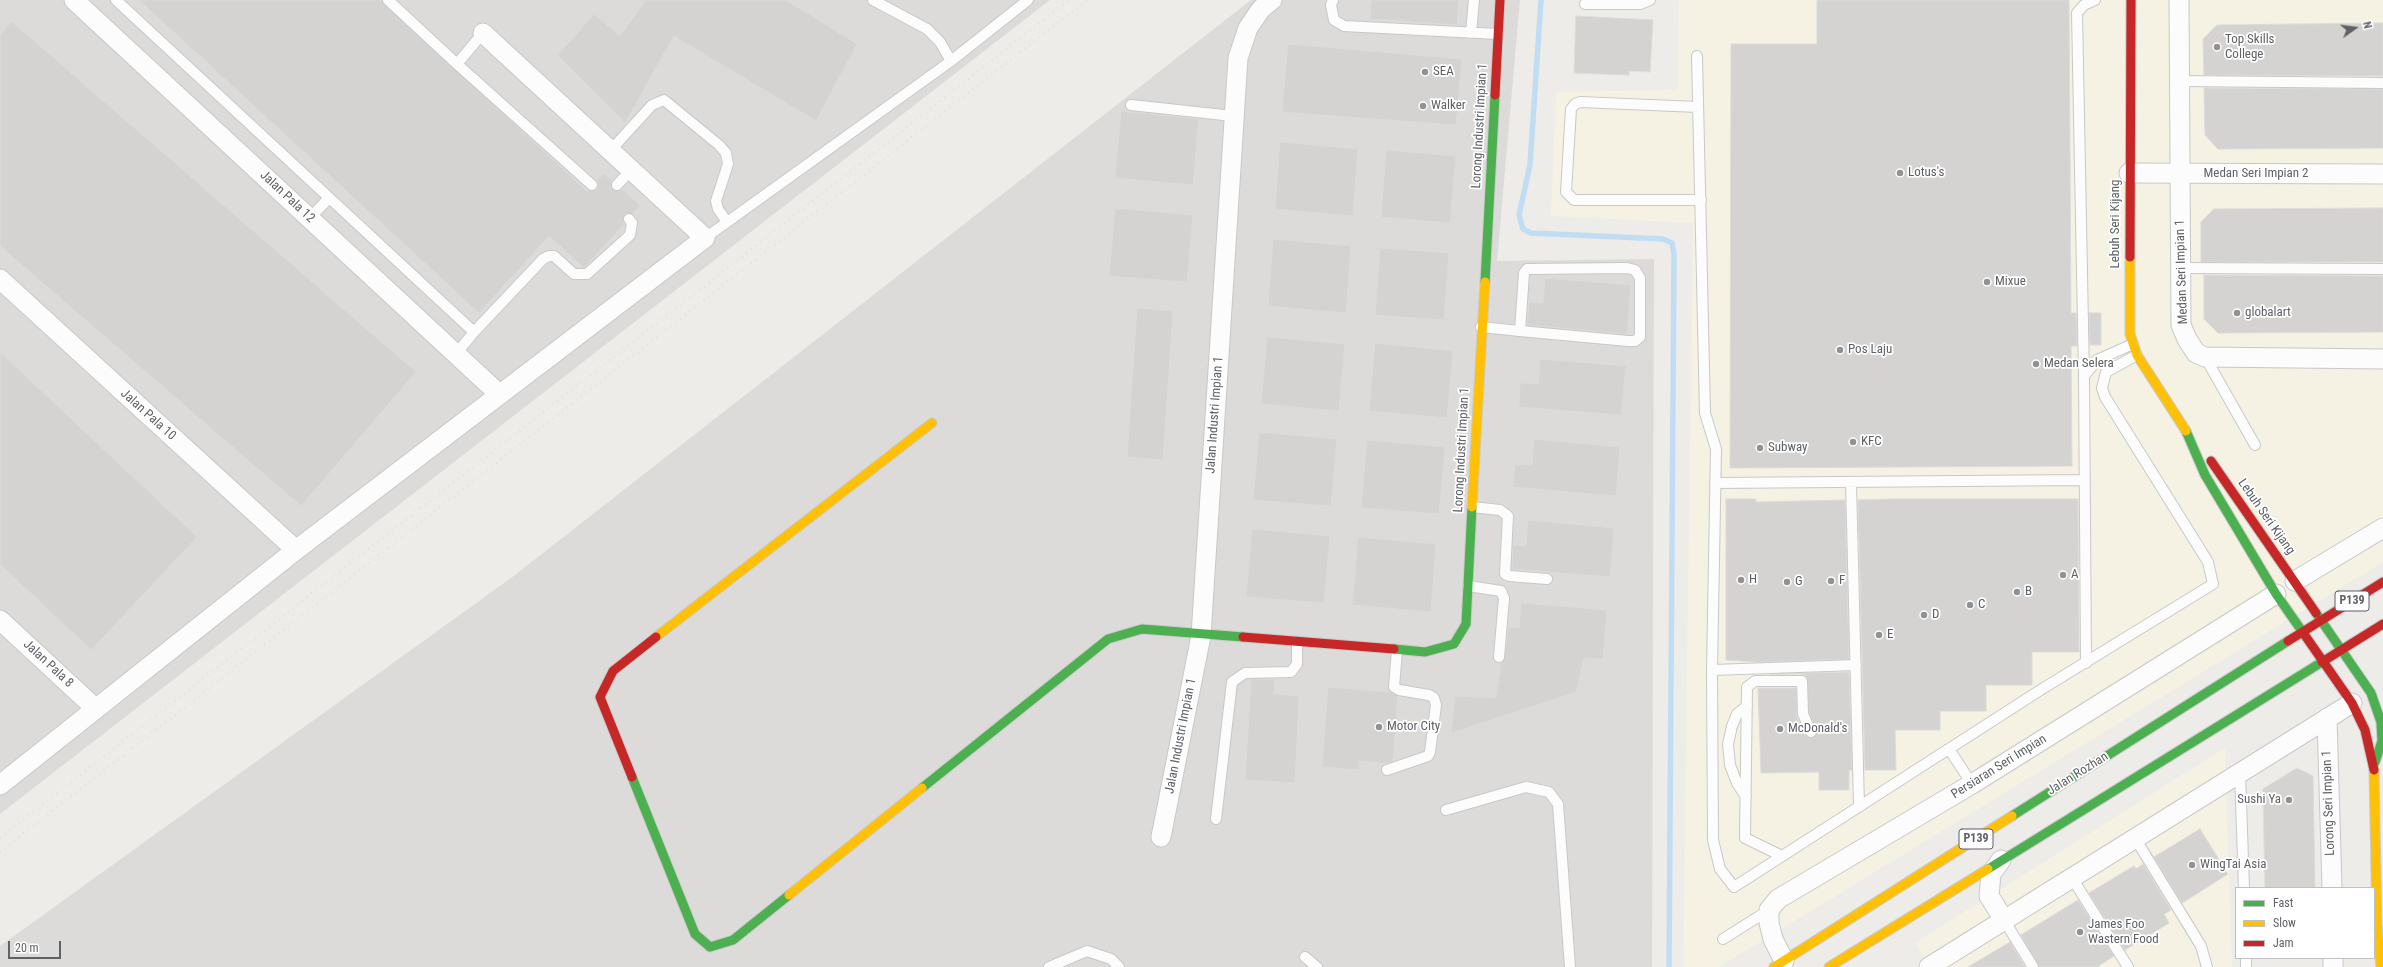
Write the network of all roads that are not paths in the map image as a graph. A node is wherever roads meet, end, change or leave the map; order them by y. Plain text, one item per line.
1 (74, 0) edge
2 (116, 0) edge
3 (388, 0) edge
4 (872, 0) edge
5 (1028, 0) edge
6 (1272, 0) edge
7 (1333, 0) edge
8 (1474, 0) edge
9 (1500, 0) edge
10 (1650, 0) edge
11 (2095, 0) edge
12 (2131, 0) edge
13 (2179, 0) edge
14 (1585, 4) dead end
15 (483, 33) joint
16 (1471, 33) junction
17 (1498, 34) junction
18 (1697, 56) dead end
19 (950, 61) junction
20 (457, 64) junction
21 (2180, 81) junction
22 (2383, 83) edge
23 (1131, 105) dead end
24 (1698, 107) junction
25 (1233, 116) junction
26 (610, 151) junction
27 (631, 170) junction
28 (2129, 173) junction
29 (2180, 173) junction
30 (2383, 174) edge
31 (592, 185) dead end
32 (617, 185) dead end
33 (329, 198) junction
34 (1701, 200) junction
35 (310, 218) junction
36 (629, 219) dead end
37 (727, 222) junction
38 (705, 238) junction
39 (2181, 268) junction
40 (2383, 269) edge
41 (0, 279) edge
42 (1481, 327) junction
43 (1520, 331) junction
44 (474, 332) junction
45 (2133, 344) junction
46 (456, 354) junction
47 (2137, 355) junction
48 (2205, 357) junction
49 (2383, 359) edge
50 (2084, 376) junction
51 (499, 394) junction
52 (932, 423) dead end
53 (2186, 432) junction
54 (2255, 445) dead end
55 (2084, 480) junction
56 (1851, 482) junction
57 (1715, 483) junction
58 (1472, 507) junction
59 (2383, 528) edge
60 (296, 550) junction
61 (1547, 579) dead end
62 (2295, 581) junction
63 (2383, 582) edge
64 (1468, 586) junction
65 (2276, 594) junction
66 (0, 620) edge
67 (2321, 620) junction
68 (2383, 624) edge
69 (2301, 632) junction
70 (1201, 636) junction
71 (1297, 643) junction
72 (1396, 650) junction
73 (2342, 650) junction
74 (1499, 656) dead end
75 (2322, 662) junction
76 (2086, 663) junction
77 (1856, 665) junction
78 (1712, 670) junction
79 (2377, 689) edge
80 (2352, 703) junction
81 (1747, 706) junction
82 (95, 708) junction
83 (2327, 718) junction
84 (1811, 732) dead end
85 (1949, 749) junction
86 (2374, 765) junction
87 (1387, 770) dead end
88 (2240, 773) junction
89 (1972, 784) junction
90 (0, 785) edge
91 (1746, 797) junction
92 (1859, 807) junction
93 (1446, 810) dead end
94 (1216, 819) dead end
95 (2380, 828) edge
96 (1161, 837) dead end
97 (2135, 838) junction
98 (1782, 856) junction
99 (2001, 860) junction
100 (2072, 878) junction
101 (2244, 887) edge
102 (2332, 887) edge
103 (1950, 892) junction
104 (1989, 896) junction
105 (1769, 910) junction
106 (2004, 920) junction
107 (2375, 924) edge
108 (1723, 939) dead end
109 (1305, 957) dead end
110 (1779, 964) edge
111 (1939, 964) edge
112 (1048, 967) edge
113 (1119, 967) edge
114 (1317, 967) edge
115 (1570, 967) edge
116 (1830, 967) edge
117 (2033, 967) edge
118 (2128, 967) edge
119 (2207, 967) edge
120 (2381, 967) edge

1 - 35 street, Jalan Pala 12
2 - 33 lane
3 - 20 lane
4 - 19 lane
5 - 19 lane
6 - 25 street, Jalan Industri Impian 1
7 - 16 lane
8 - 16 lane
9 - 17 street, Lorong Industri Impian 1
10 - 14 lane
11 - 50 lane
12 - 28 street, Lebuh Seri Kijang
13 - 21 street, Medan Seri Impian 1
15 - 20 lane
15 - 26 street
16 - 17 lane
17 - 42 street, Lorong Industri Impian 1
18 - 24 lane
19 - 37 lane
20 - 31 lane
21 - 22 lane
21 - 29 street, Medan Seri Impian 1
23 - 25 lane
24 - 34 lane
24 - 34 lane
25 - 70 street, Jalan Industri Impian 1
26 - 27 street
26 - 37 lane
27 - 32 lane
27 - 38 street
28 - 29 street, Medan Seri Impian 2
28 - 45 street, Lebuh Seri Kijang
29 - 30 street, Medan Seri Impian 2
29 - 39 street, Medan Seri Impian 1
33 - 35 lane
33 - 44 lane
34 - 57 lane
35 - 46 street, Jalan Pala 12
36 - 44 lane
37 - 38 lane
38 - 51 street
39 - 40 lane
39 - 48 street, Medan Seri Impian 1
41 - 60 street, Jalan Pala 10
42 - 43 lane
42 - 58 street, Lorong Industri Impian 1
43 - 43 lane
44 - 46 lane
45 - 47 street, Lebuh Seri Kijang
45 - 50 lane
46 - 51 street, Jalan Pala 12
47 - 53 street, Lebuh Seri Kijang
47 - 76 lane
48 - 49 street
48 - 54 lane
50 - 55 lane
51 - 60 street
52 - 70 street, Lorong Industri Impian 1
53 - 62 street, Lebuh Seri Kijang
53 - 65 street, Lebuh Seri Kijang
55 - 56 lane
55 - 76 lane
56 - 57 lane
56 - 77 lane
57 - 78 lane
58 - 61 lane
58 - 64 street, Lorong Industri Impian 1
59 - 62 street
60 - 82 street
62 - 67 street, Lebuh Seri Kijang
63 - 67 street, Jalan Rozhan / P139
64 - 72 street, Lorong Industri Impian 1
64 - 74 lane
65 - 69 street, Lebuh Seri Kijang
65 - 89 street, Persiaran Seri Impian
66 - 82 street, Jalan Pala 8
67 - 69 street, Jalan Rozhan / P139
67 - 73 street, Lebuh Seri Kijang
68 - 73 street, P139
69 - 75 street, Lebuh Seri Kijang
69 - 110 street, Jalan Rozhan / P139
70 - 71 street, Lorong Industri Impian 1
70 - 96 street, Jalan Industri Impian 1
71 - 72 street, Lorong Industri Impian 1
71 - 94 lane
72 - 87 lane
73 - 75 street, P139
73 - 79 street, Lebuh Seri Kijang
75 - 80 street, Lebuh Seri Kijang
75 - 99 street, P139
76 - 85 lane
77 - 78 lane
77 - 92 lane
78 - 98 lane
79 - 86 street, Lebuh Seri Kijang
80 - 83 street
80 - 86 street, Lebuh Seri Kijang
81 - 84 lane
81 - 91 lane
81 - 91 lane
82 - 90 street
83 - 88 street
83 - 102 street, Lorong Seri Impian 1
85 - 89 lane
85 - 92 lane
86 - 95 street
88 - 97 street
88 - 101 lane
89 - 105 street, Persiaran Seri Impian
91 - 98 lane
92 - 98 lane
93 - 115 lane
95 - 107 street
97 - 100 street
97 - 119 lane
99 - 103 street, P139
99 - 104 street
100 - 106 street
100 - 118 lane
103 - 104 street
103 - 116 street, P139
104 - 106 street
105 - 108 lane, Persiaran Seri Impian
105 - 110 street
106 - 111 street
106 - 117 lane
107 - 120 street
109 - 114 lane
112 - 113 lane

